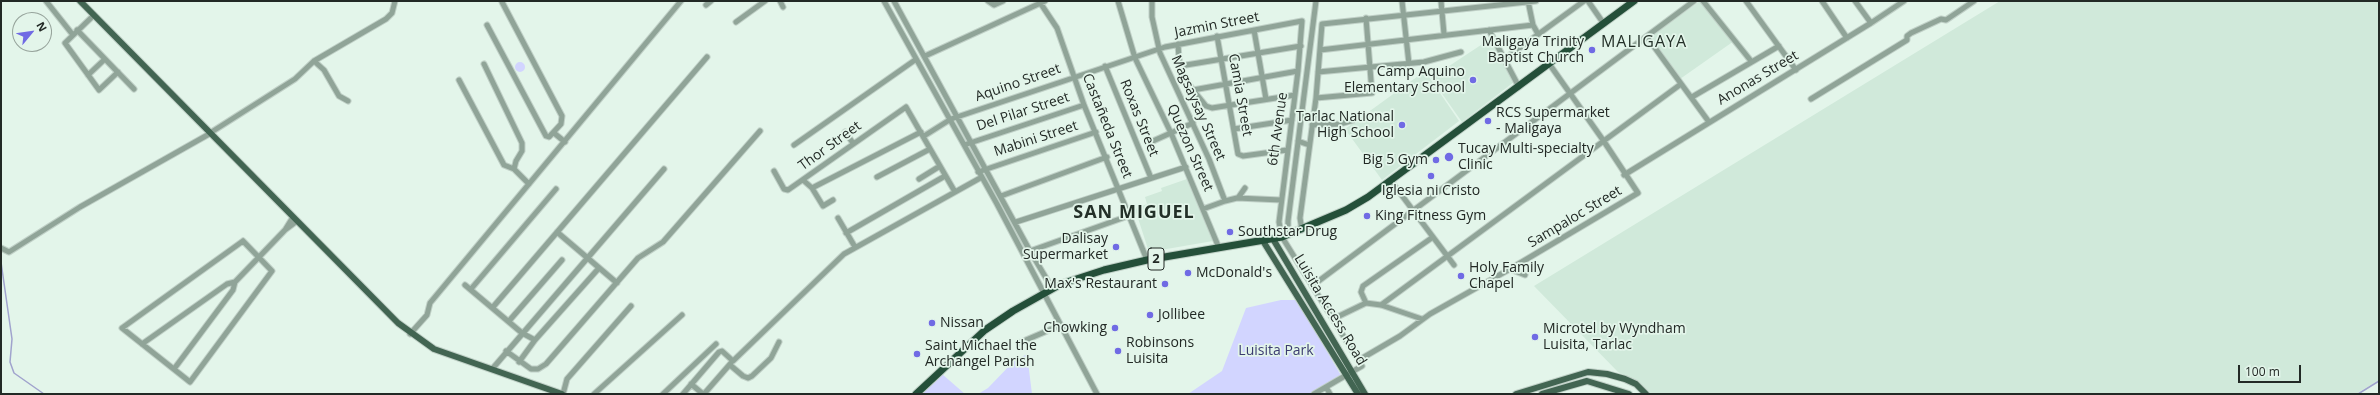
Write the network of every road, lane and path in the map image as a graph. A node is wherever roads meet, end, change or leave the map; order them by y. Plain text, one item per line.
1 (46, 1) edge
2 (80, 1) edge
3 (395, 1) edge
4 (711, 1) edge
5 (765, 1) edge
6 (780, 1) edge
7 (884, 1) edge
8 (894, 1) edge
9 (988, 1) edge
10 (1002, 1) edge
11 (1118, 1) edge
12 (1152, 1) edge
13 (1316, 1) edge
14 (1402, 1) edge
15 (1441, 1) edge
16 (1528, 1) edge
17 (1536, 1) edge
18 (1584, 1) edge
19 (1588, 1) edge
20 (1634, 1) edge
21 (1694, 1) edge
22 (1703, 1) edge
23 (1746, 1) edge
24 (1822, 1) edge
25 (1855, 1) edge
26 (1904, 1) edge
27 (1974, 1) edge
28 (502, 2) dead end
29 (681, 2) edge
30 (1042, 2) edge
31 (706, 5) dead end
32 (783, 7) dead end
33 (1442, 11) junction
34 (94, 15) junction
35 (1403, 16) junction
36 (1366, 18) junction
37 (736, 22) dead end
38 (1303, 24) joint
39 (1604, 24) junction
40 (1871, 24) junction
41 (487, 25) dead end
42 (1533, 25) junction
43 (77, 30) junction
44 (1254, 30) junction
45 (1489, 30) junction
46 (1444, 34) junction
47 (1538, 34) junction
48 (72, 35) junction
49 (1217, 36) junction
50 (1647, 37) junction
51 (1847, 38) junction
52 (1406, 39) junction
53 (1367, 43) junction
54 (1178, 44) junction
55 (1301, 46) junction
56 (1779, 46) junction
57 (1159, 50) junction
58 (1320, 50) junction
59 (1461, 52) dead end
60 (1258, 53) junction
61 (925, 56) junction
62 (707, 57) dead end
63 (1135, 58) junction
64 (105, 59) junction
65 (916, 60) junction
66 (1221, 60) junction
67 (1503, 60) junction
68 (314, 61) junction
69 (1751, 61) junction
70 (484, 64) dead end
71 (1409, 64) junction
72 (1550, 65) junction
73 (1106, 66) junction
74 (1180, 66) junction
75 (1370, 69) junction
76 (1796, 70) junction
77 (118, 72) junction
78 (1298, 72) junction
79 (1318, 72) junction
80 (88, 75) junction
81 (1074, 77) junction
82 (1262, 77) junction
83 (459, 80) dead end
84 (1226, 84) junction
85 (1681, 84) junction
86 (1519, 88) junction
87 (134, 89) dead end
88 (1193, 90) junction
89 (1569, 93) junction
90 (1295, 94) junction
91 (1692, 97) junction
92 (1316, 98) junction
93 (1266, 99) junction
94 (1810, 99) dead end
95 (348, 101) dead end
96 (944, 101) junction
97 (1084, 105) junction
98 (1230, 106) junction
99 (953, 118) junction
100 (1292, 120) junction
101 (1354, 120) dead end
102 (1709, 122) junction
103 (1193, 123) junction
104 (1312, 125) junction
105 (1234, 129) junction
106 (760, 131) dead end
107 (845, 132) dead end
108 (1096, 132) junction
109 (211, 133) junction
110 (554, 133) junction
111 (1171, 133) junction
112 (922, 134) junction
113 (1603, 140) junction
114 (1153, 141) dead end
115 (1298, 141) junction
116 (565, 142) junction
117 (967, 143) junction
118 (853, 144) junction
119 (794, 145) dead end
120 (1309, 145) junction
121 (930, 149) junction
122 (1287, 150) junction
123 (1107, 157) junction
124 (940, 166) junction
125 (1186, 167) junction
126 (514, 169) junction
127 (664, 169) dead end
128 (982, 170) junction
129 (774, 171) dead end
130 (1624, 175) junction
131 (946, 176) junction
132 (877, 177) dead end
133 (982, 177) junction
134 (1151, 178) junction
135 (919, 179) dead end
136 (803, 180) junction
137 (1391, 181) junction
138 (529, 184) junction
139 (1119, 187) junction
140 (556, 188) dead end
141 (812, 188) junction
142 (1245, 188) dead end
143 (955, 192) junction
144 (1238, 198) junction
145 (833, 200) dead end
146 (1281, 200) junction
147 (1000, 201) junction
148 (1225, 201) junction
149 (1203, 209) junction
150 (1413, 210) junction
151 (1131, 215) junction
152 (838, 218) dead end
153 (295, 219) junction
154 (1016, 222) junction
155 (1302, 230) junction
156 (557, 232) junction
157 (846, 233) junction
158 (1285, 236) junction
159 (1433, 237) junction
160 (1273, 239) junction
161 (1263, 241) junction
162 (855, 247) junction
163 (1, 248) edge
164 (1219, 248) junction
165 (1030, 251) junction
166 (1448, 256) junction
167 (258, 257) junction
168 (587, 257) junction
169 (562, 260) dead end
170 (1147, 260) junction
171 (1454, 265) dead end
172 (599, 268) junction
173 (1510, 269) junction
174 (1525, 275) dead end
175 (235, 282) junction
176 (617, 282) junction
177 (465, 285) dead end
178 (1312, 286) junction
179 (471, 289) junction
180 (1048, 290) junction
181 (1366, 302) junction
182 (1380, 305) junction
183 (631, 306) dead end
184 (493, 307) junction
185 (682, 315) dead end
186 (1333, 319) junction
187 (1422, 319) junction
188 (509, 321) junction
189 (1060, 325) junction
190 (522, 333) junction
191 (410, 334) junction
192 (535, 340) junction
193 (779, 342) dead end
194 (1019, 343) dead end
195 (142, 344) junction
196 (716, 344) dead end
197 (506, 351) junction
198 (1359, 360) junction
199 (519, 362) junction
200 (731, 363) junction
201 (493, 368) junction
202 (174, 369) junction
203 (1353, 372) junction
204 (1346, 374) junction
205 (691, 384) junction
206 (1326, 386) junction
207 (563, 391) edge
208 (594, 394) edge
209 (663, 394) edge
210 (683, 394) edge
211 (704, 394) edge
212 (916, 394) edge
213 (1097, 394) edge
214 (1314, 394) edge
215 (1330, 394) edge
216 (1358, 394) edge
217 (1365, 394) edge
218 (1516, 394) edge
219 (1542, 394) edge
220 (1629, 394) edge
221 (1646, 394) edge

1 - 48 street
2 - 34 main road
3 - 68 street
4 - 31 street
5 - 37 street
6 - 32 street
7 - 65 street
8 - 61 street
9 - 10 street
11 - 63 street
12 - 57 street, Magsaysay Street
13 - 115 street
14 - 35 street
15 - 33 street
16 - 17 street
16 - 33 street
16 - 42 street
18 - 47 street
19 - 39 street
20 - 39 highway, 2
21 - 50 street
22 - 69 street
23 - 56 street
24 - 51 street
25 - 40 street
26 - 40 street, Anonas Street
27 - 94 street
28 - 110 street
29 - 116 street
30 - 61 street
30 - 81 street, Castañeda Street
33 - 35 street
33 - 46 street
34 - 43 street
34 - 109 main road
35 - 36 street
35 - 52 street
36 - 53 street
36 - 58 street
38 - 44 street, Jazmin Street
38 - 55 street, 6th Avenue
39 - 72 highway, 2
40 - 51 street, Anonas Street
41 - 110 street
42 - 45 street
42 - 47 street
43 - 48 street
43 - 64 street
44 - 49 street, Jazmin Street
44 - 60 street
45 - 46 street
45 - 67 street
46 - 52 street
47 - 67 street
48 - 80 street
49 - 54 street, Jazmin Street
49 - 66 street, Camia Street
50 - 85 street
50 - 89 street
51 - 76 street, Anonas Street
52 - 53 street
52 - 71 street
53 - 58 street
53 - 75 street
54 - 57 street, Jazmin Street
54 - 74 street
55 - 60 street
55 - 78 street, 6th Avenue
56 - 69 street
56 - 76 street
57 - 63 street, Jazmin Street
57 - 103 street, Magsaysay Street
58 - 79 street
59 - 71 street
60 - 66 street
60 - 82 street
61 - 96 street
62 - 156 street
63 - 73 street, Aquino Street
63 - 111 street, Quezon Street
64 - 77 street
64 - 80 street
65 - 96 street
65 - 119 street
66 - 74 street
66 - 84 street, Camia Street
67 - 86 street
68 - 95 street
68 - 109 street
69 - 91 street
70 - 126 street
71 - 75 street
72 - 86 highway, 2
72 - 89 street
73 - 81 street, Aquino Street
73 - 134 street, Roxas Street
74 - 88 street
75 - 79 street
75 - 92 street
76 - 102 street, Anonas Street
77 - 80 street
77 - 87 street
78 - 82 street
78 - 90 street, 6th Avenue
79 - 92 street
81 - 97 street, Castañeda Street
81 - 99 street, Aquino Street
82 - 84 street
82 - 93 street
83 - 126 street
84 - 88 street
84 - 98 street, Camia Street
85 - 91 street
85 - 113 street
86 - 137 highway, 2
88 - 98 street
89 - 113 street
89 - 150 street
90 - 93 street
90 - 100 street, 6th Avenue
91 - 102 street
92 - 104 street
93 - 98 street
96 - 99 street
96 - 99 street
97 - 108 street, Castañeda Street
97 - 117 street, Del Pilar Street
98 - 105 street, Camia Street
99 - 112 street, Aquino Street
99 - 117 street
99 - 117 street
100 - 105 street
100 - 122 street, 6th Avenue
101 - 104 street
102 - 130 street, Anonas Street
103 - 111 street
103 - 148 street, Magsaysay Street
104 - 120 street
105 - 122 street, Camia Street
106 - 176 street
107 - 118 street
108 - 123 street, Castañeda Street
108 - 128 street, Mabini Street
109 - 153 main road
109 - 163 street
110 - 116 street
111 - 114 street
111 - 125 street, Quezon Street
112 - 118 street, Thor Street
112 - 121 street
112 - 141 street, Aquino Street
113 - 130 street
113 - 166 street
115 - 120 street
115 - 158 street
116 - 138 street
117 - 128 street
117 - 128 street
118 - 136 street, Thor Street
120 - 155 street
121 - 124 street
121 - 132 street
122 - 146 street, 6th Avenue
123 - 139 street, Castañeda Street
123 - 147 street
124 - 131 street
124 - 135 street
125 - 134 street
125 - 149 street, Quezon Street
126 - 138 street
127 - 168 street
128 - 133 street
128 - 147 street
129 - 136 street, Thor Street
130 - 173 street, Sampaloc Street
131 - 143 street
131 - 157 street
133 - 143 street
133 - 147 street
134 - 139 street
136 - 141 street
137 - 150 street
137 - 155 highway, 2
138 - 191 street
139 - 151 street, Castañeda Street
139 - 154 street
140 - 179 street
141 - 145 street
142 - 144 street
143 - 162 street
144 - 146 street
144 - 148 street
146 - 158 street, 6th Avenue
147 - 154 street
147 - 180 street
148 - 149 street
149 - 164 street, Quezon Street
150 - 159 street
150 - 178 street
151 - 165 street
151 - 170 street, Castañeda Street
152 - 157 street
153 - 167 street
153 - 191 main road
154 - 165 street
155 - 158 highway, 2
156 - 168 street
156 - 184 street
157 - 162 street
158 - 160 highway, 2
158 - 178 street
159 - 166 street
159 - 181 street
160 - 161 highway, 2
160 - 203 main road, Luisita Access Road
161 - 164 highway, 2
161 - 204 main road, Luisita Access Road
162 - 200 street
164 - 170 highway, 2
165 - 180 street
166 - 171 street
166 - 182 street
167 - 175 street
167 - 195 street
167 - 202 street
168 - 172 street
168 - 190 street
169 - 188 street
170 - 180 highway, 2
172 - 176 street
172 - 192 street
173 - 174 street
173 - 187 street, Sampaloc Street
175 - 195 street
175 - 202 street
176 - 199 street
177 - 179 street
178 - 186 street
179 - 184 street
180 - 189 street
180 - 212 highway, 2
181 - 182 street
181 - 186 street
182 - 187 street
183 - 207 street
184 - 188 street
185 - 208 street
186 - 198 street
187 - 198 street, Sampaloc Street
188 - 190 street
189 - 194 street
189 - 213 street
190 - 192 street
190 - 197 street
191 - 201 main road
192 - 199 street
193 - 200 street
195 - 202 street
196 - 209 street
197 - 199 street
197 - 201 street
198 - 203 street
200 - 205 street
200 - 211 street
201 - 207 main road
203 - 204 street
203 - 217 main road, Luisita Access Road
204 - 206 street
204 - 216 main road, Luisita Access Road
205 - 210 street
205 - 211 street
206 - 214 street
206 - 215 street
218 - 221 main road
219 - 220 main road

